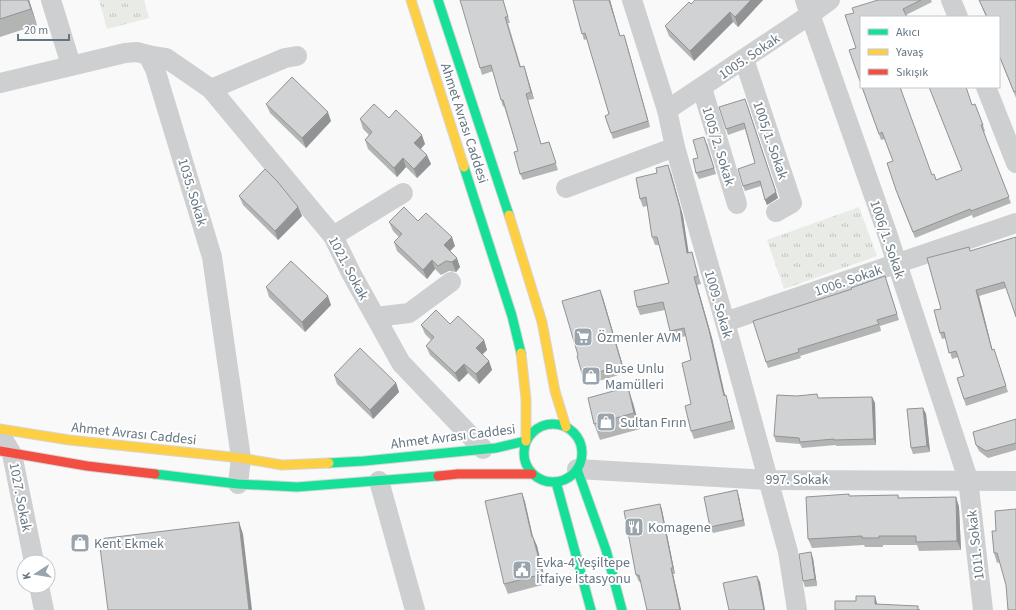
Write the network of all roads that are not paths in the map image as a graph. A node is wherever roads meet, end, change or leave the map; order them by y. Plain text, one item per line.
1 (51, 0) edge
2 (411, 0) edge
3 (438, 0) edge
4 (632, 0) edge
5 (830, 0) edge
6 (951, 0) edge
7 (808, 7) edge
8 (958, 16) edge
9 (148, 55) junction
10 (297, 56) dead end
11 (744, 59) junction
12 (71, 65) junction
13 (0, 83) edge
14 (702, 88) junction
15 (986, 88) edge
16 (211, 89) junction
17 (667, 110) junction
18 (675, 147) junction
19 (1016, 163) edge
20 (566, 188) dead end
21 (403, 193) dead end
22 (737, 204) dead end
23 (776, 212) dead end
24 (1016, 223) edge
25 (333, 236) junction
26 (897, 263) junction
27 (451, 282) dead end
28 (376, 316) junction
29 (725, 322) junction
30 (566, 427) junction
31 (0, 429) edge
32 (0, 435) edge
33 (526, 441) junction
34 (483, 449) junction
35 (6, 453) edge
36 (241, 458) junction
37 (577, 470) junction
38 (532, 474) junction
39 (768, 480) junction
40 (968, 480) junction
41 (1016, 480) edge
42 (379, 481) junction
43 (556, 482) junction
44 (238, 484) junction
45 (32, 554) edge
46 (41, 594) edge
47 (44, 610) edge
48 (415, 610) edge
49 (591, 610) edge
50 (622, 610) edge
51 (797, 610) edge
52 (983, 610) edge

1 - 12 street
2 - 33 main road, Ahmet Avrası Caddesi
3 - 30 main road, Ahmet Avrası Caddesi
4 - 17 street, 1009. Sokak
5 - 7 street, 1005. Sokak
6 - 8 street
7 - 11 street, 1005. Sokak
7 - 26 street, 1006/1. Sokak
9 - 12 street
9 - 16 street, 1021. Sokak
9 - 36 street, 1035. Sokak
10 - 16 street
11 - 14 street, 1005. Sokak
11 - 23 street, 1005/1. Sokak
12 - 13 street
14 - 17 street, 1005. Sokak
14 - 22 street, 1005/2. Sokak
15 - 19 street
16 - 25 street, 1021. Sokak
17 - 18 street, 1009. Sokak
18 - 20 street
18 - 29 street, 1009. Sokak
21 - 25 street
24 - 26 street, 1006. Sokak
25 - 28 street, 1021. Sokak
26 - 29 street, 1006. Sokak
26 - 40 street, 1006/1. Sokak
27 - 28 street
28 - 34 street, 1021. Sokak
29 - 39 street, 1009. Sokak
30 - 33 main road
30 - 37 main road
31 - 36 main road, Ahmet Avrası Caddesi
32 - 35 street, 1027. Sokak
33 - 34 main road, Ahmet Avrası Caddesi
33 - 38 main road
34 - 36 main road, Ahmet Avrası Caddesi
35 - 44 main road
35 - 45 street, 1027. Sokak
36 - 44 street, 1035. Sokak
37 - 39 street, 997. Sokak
37 - 43 main road
37 - 50 main road
38 - 42 main road
38 - 43 main road
39 - 40 street, 997. Sokak
39 - 51 street, 1009. Sokak
40 - 41 street, 997. Sokak
40 - 52 street, 1011. Sokak
42 - 44 main road
42 - 48 street
43 - 49 main road
46 - 47 street

